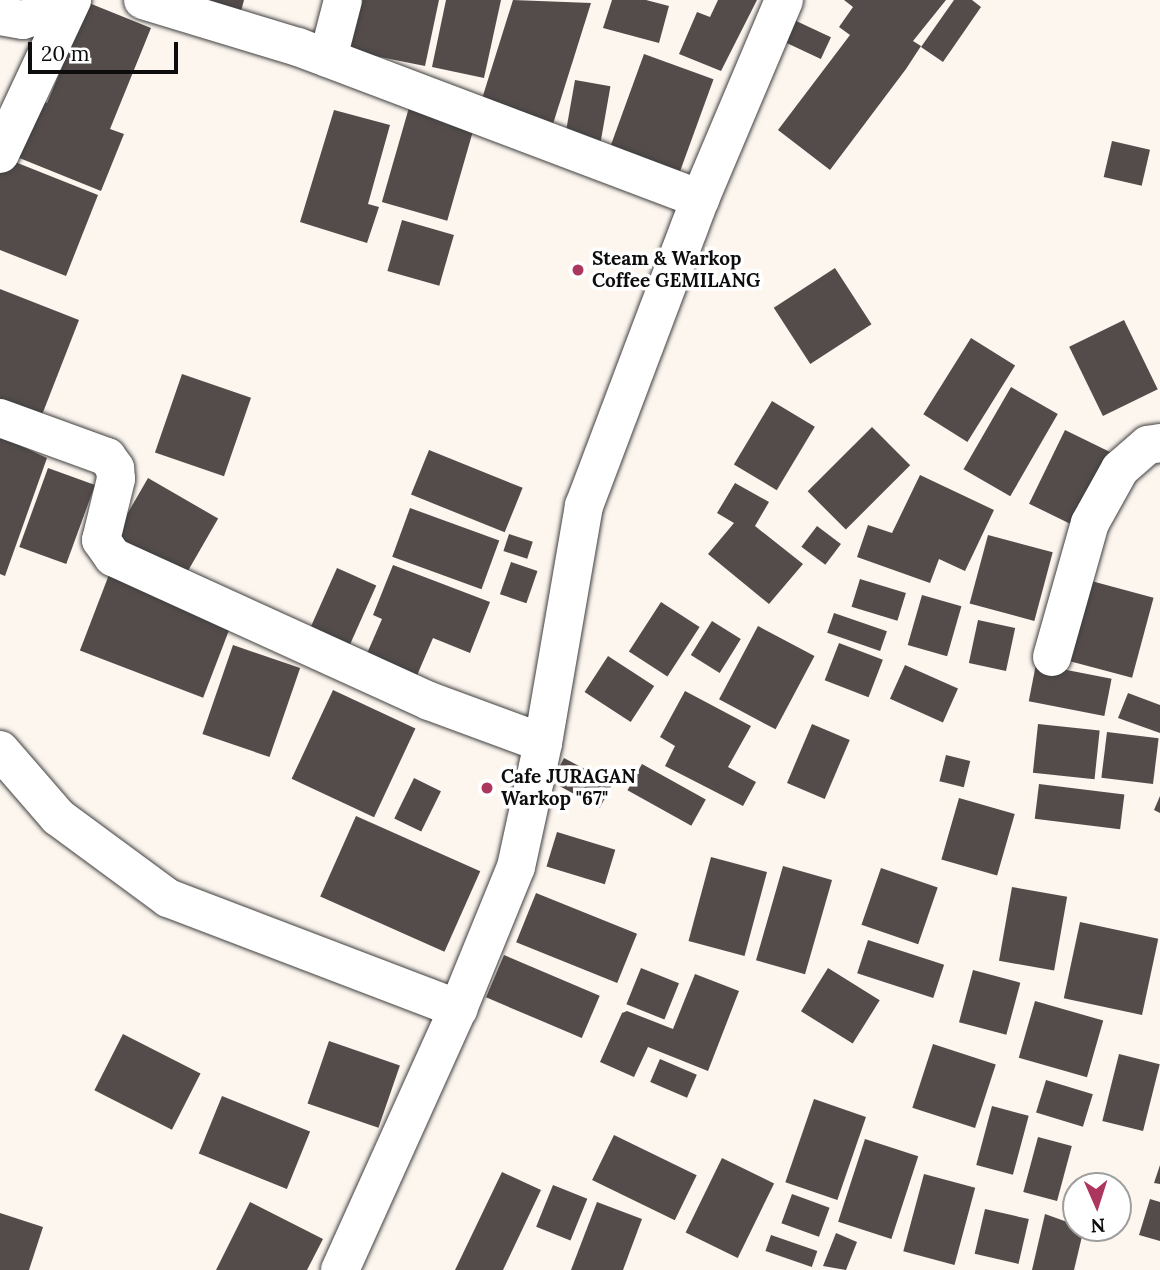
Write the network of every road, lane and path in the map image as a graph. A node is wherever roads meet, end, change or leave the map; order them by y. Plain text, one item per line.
1 (61, 0) edge
2 (72, 0) edge
3 (143, 0) edge
4 (343, 0) edge
5 (785, 0) edge
6 (0, 16) edge
7 (328, 58) junction
8 (0, 154) edge
9 (700, 199) junction
10 (0, 418) edge
11 (1160, 443) edge
12 (1052, 657) dead end
13 (543, 743) junction
14 (0, 750) edge
15 (458, 1009) junction
16 (340, 1270) edge

1 - 6 street
2 - 8 street
3 - 7 street
4 - 7 street
5 - 9 street
7 - 9 street
9 - 13 street
10 - 13 street
11 - 12 street
13 - 15 street
14 - 15 street
15 - 16 street

